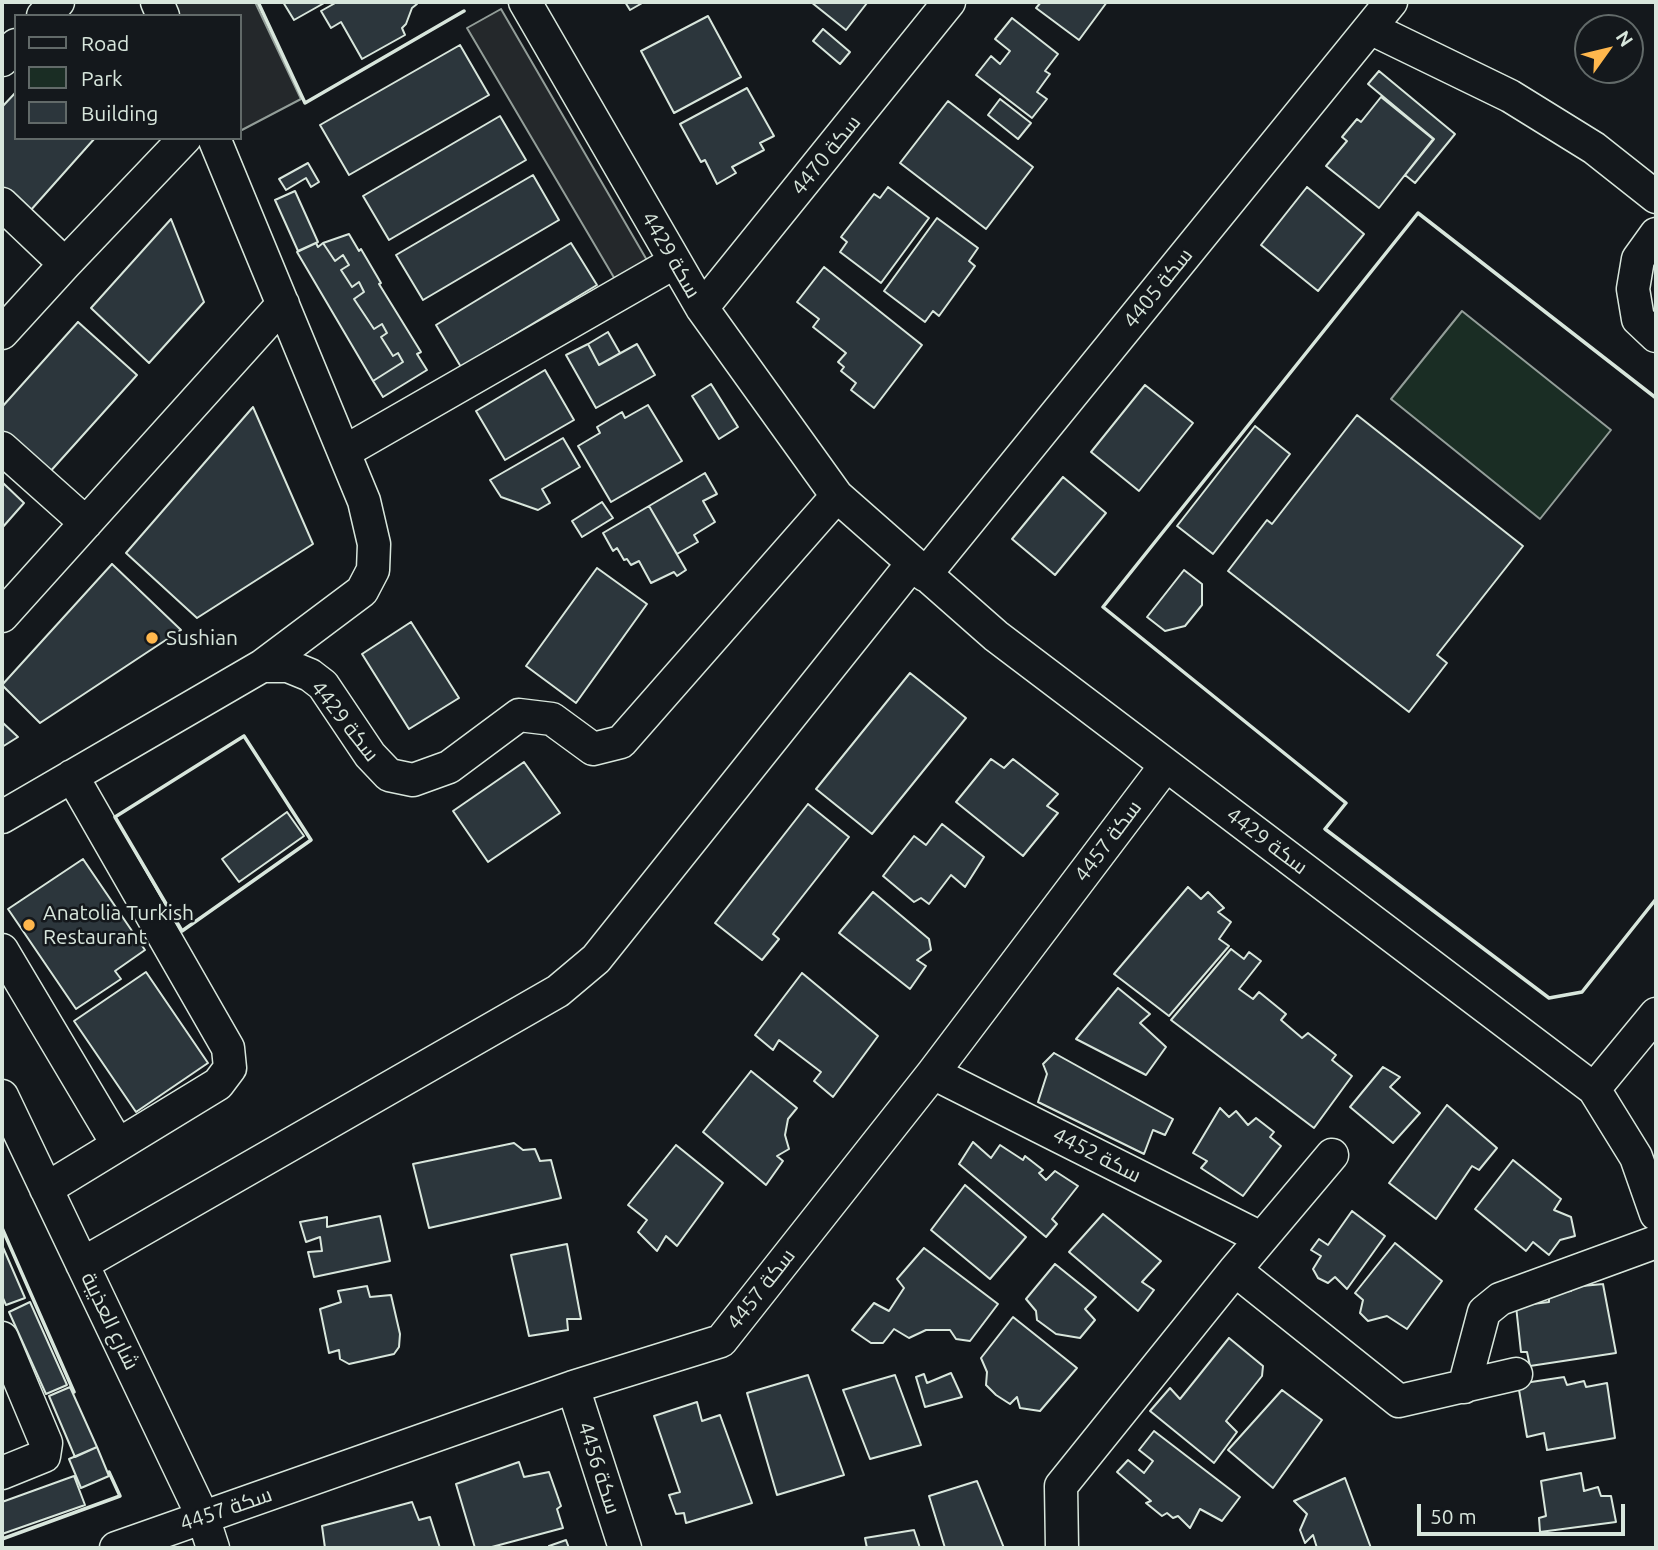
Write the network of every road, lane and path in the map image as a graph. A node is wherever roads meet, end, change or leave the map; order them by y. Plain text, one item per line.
1 (58, 2) edge
2 (525, 2) edge
3 (949, 2) edge
4 (1391, 2) edge
5 (45, 14) edge
6 (1370, 27) junction
7 (14, 47) edge
8 (2, 61) edge
9 (183, 140) edge
10 (215, 140) edge
11 (1656, 197) edge
12 (2, 204) edge
13 (1656, 234) edge
14 (675, 262) junction
15 (65, 264) junction
16 (283, 304) junction
17 (702, 308) junction
18 (2, 333) edge
19 (1656, 337) edge
20 (2, 448) edge
21 (344, 452) junction
22 (837, 496) junction
23 (86, 523) junction
24 (919, 569) junction
25 (2, 616) edge
26 (262, 666) junction
27 (1166, 765) junction
28 (72, 776) junction
29 (3, 815) edge
30 (2, 950) edge
31 (1656, 1014) edge
32 (933, 1073) junction
33 (1594, 1089) junction
34 (2, 1096) edge
35 (118, 1145) junction
36 (1332, 1154) dead end
37 (46, 1189) junction
38 (1656, 1214) edge
39 (1261, 1238) junction
40 (1656, 1242) edge
41 (82, 1264) junction
42 (1235, 1270) junction
43 (2, 1338) edge
44 (1516, 1374) dead end
45 (573, 1387) junction
46 (1464, 1387) junction
47 (2, 1473) edge
48 (203, 1517) junction
49 (116, 1548) edge
50 (213, 1548) edge
51 (625, 1548) edge
52 (1062, 1548) edge

1 - 5 street
2 - 14 street, سكة 4429
3 - 17 street, سكة 4470
4 - 6 street, سكة 4405
6 - 11 street
6 - 24 street, سكة 4405
7 - 8 street
9 - 15 street
10 - 16 street
12 - 15 street
13 - 19 street
14 - 17 street, سكة 4429
14 - 21 street
15 - 18 street
16 - 21 street
16 - 23 street
17 - 22 street, سكة 4429
20 - 23 street
21 - 26 street
22 - 24 street, سكة 4429
22 - 26 street, سكة 4429
23 - 25 street
24 - 27 street, سكة 4429
24 - 41 street, سكة 4405
26 - 28 street
27 - 32 street, سكة 4457
27 - 33 street, سكة 4429
28 - 29 street
28 - 35 street
30 - 35 street
31 - 33 street
32 - 39 street, سكة 4452
32 - 45 street, سكة 4457
33 - 38 street, سكة 4429
34 - 37 street, شارع العذيبة
35 - 37 street
36 - 39 street
37 - 41 street, شارع العذيبة
39 - 42 street
40 - 46 street
41 - 48 street, شارع العذيبة
42 - 46 street
42 - 52 street
43 - 47 street
44 - 46 street
45 - 48 street, سكة 4457
45 - 51 street, سكة 4456
48 - 49 street, سكة 4457
48 - 50 street, شارع العذيبة

